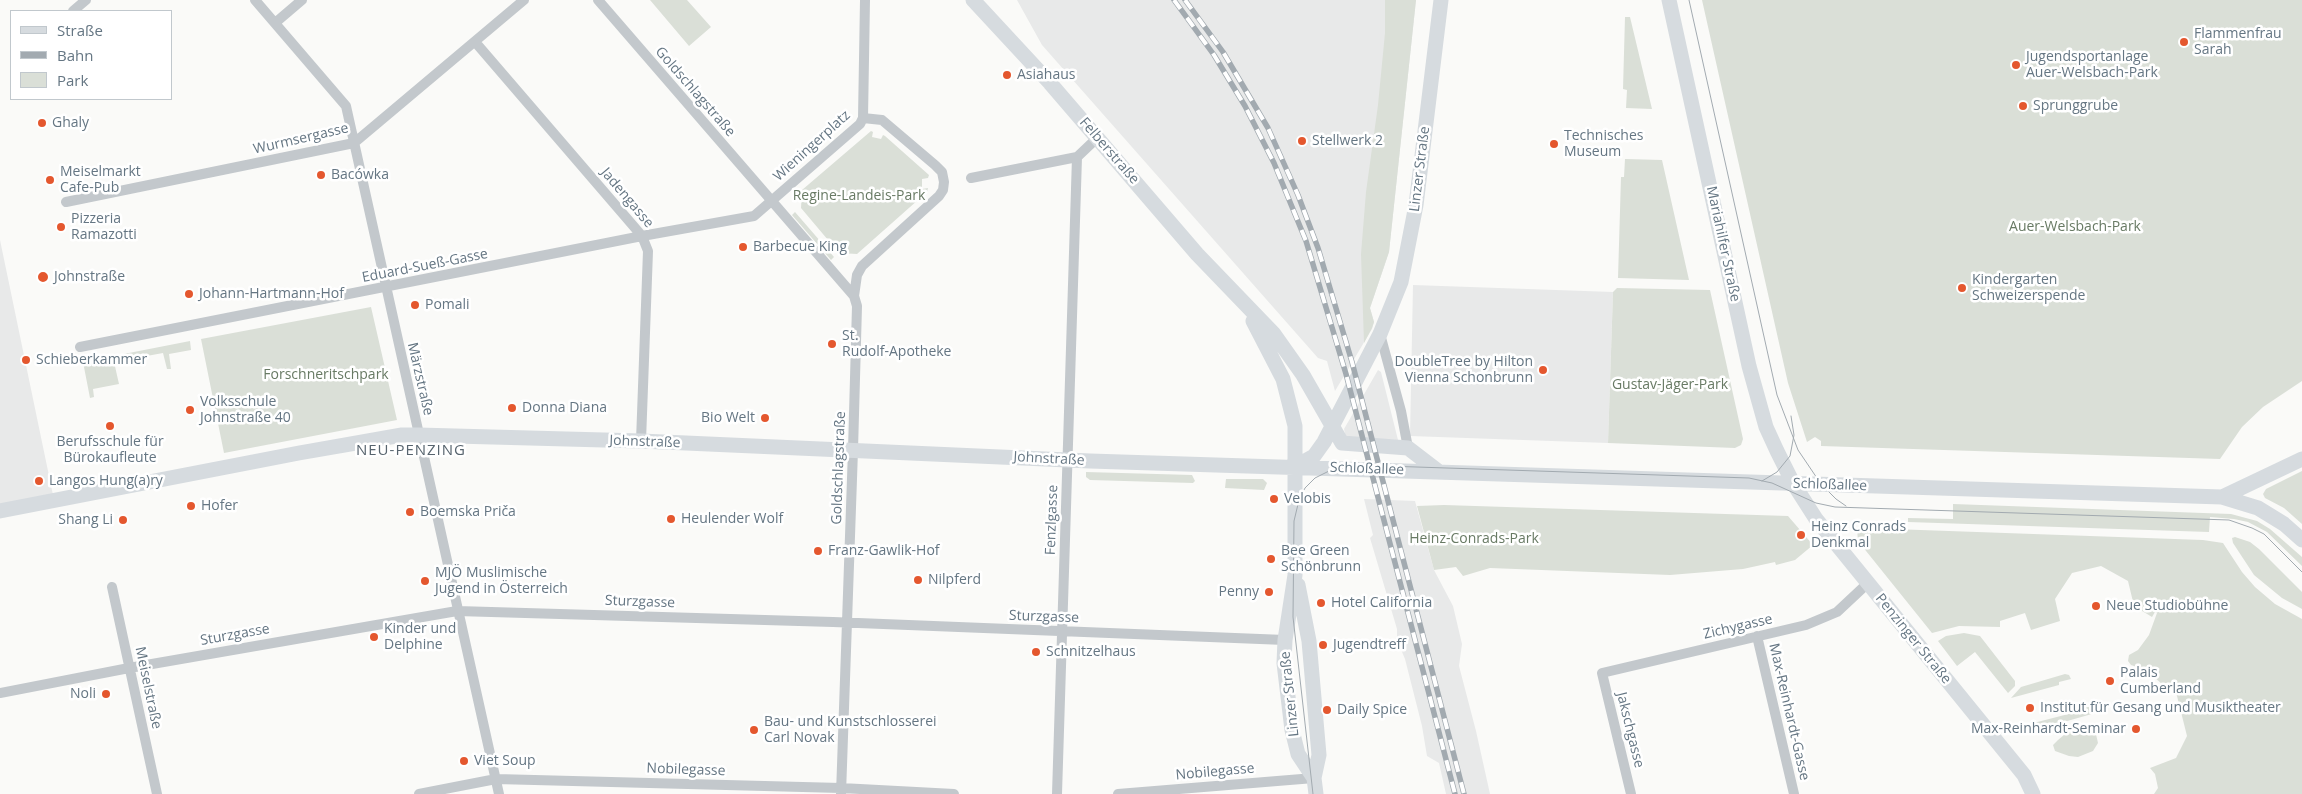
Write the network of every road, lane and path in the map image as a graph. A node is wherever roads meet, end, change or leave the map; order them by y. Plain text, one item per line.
1 (86, 0) edge
2 (255, 0) edge
3 (302, 0) edge
4 (524, 0) edge
5 (598, 0) edge
6 (865, 0) edge
7 (973, 0) edge
8 (1441, 0) edge
9 (1669, 0) edge
10 (74, 10) edge
11 (274, 23) junction
12 (476, 43) junction
13 (863, 118) junction
14 (1098, 138) junction
15 (354, 143) junction
16 (1077, 158) junction
17 (971, 178) dead end
18 (66, 202) dead end
19 (771, 202) junction
20 (642, 236) junction
21 (862, 266) joint
22 (386, 288) junction
23 (854, 296) junction
24 (1243, 304) junction
25 (1380, 334) junction
26 (80, 347) dead end
27 (1332, 427) junction
28 (418, 435) junction
29 (641, 441) junction
30 (1408, 448) junction
31 (853, 450) junction
32 (2302, 459) edge
33 (1068, 460) junction
34 (1296, 466) junction
35 (1438, 471) junction
36 (1793, 483) junction
37 (2222, 497) junction
38 (0, 511) edge
39 (2302, 540) edge
40 (1296, 574) junction
41 (1868, 583) junction
42 (112, 587) dead end
43 (457, 611) junction
44 (847, 622) junction
45 (1062, 632) junction
46 (1757, 636) junction
47 (1285, 640) junction
48 (129, 668) junction
49 (1602, 673) joint
50 (0, 693) edge
51 (1314, 778) junction
52 (496, 779) junction
53 (841, 791) edge
54 (157, 794) edge
55 (419, 794) edge
56 (500, 794) edge
57 (954, 794) edge
58 (1057, 794) edge
59 (1118, 794) edge
60 (1316, 794) edge
61 (1631, 794) edge
62 (1794, 794) edge
63 (2033, 794) edge

1 - 10 street
2 - 11 street, Märzstraße
3 - 11 street
4 - 12 street, Wurmsergasse
5 - 19 street, Goldschlagstraße
6 - 13 street
7 - 14 main road, Felberstraße
8 - 25 main road, Linzer Straße
9 - 36 main road, Mariahilfer Straße
11 - 15 street, Märzstraße
12 - 15 street, Wurmsergasse
12 - 20 street, Jadengasse
13 - 19 street, Wieningerplatz
13 - 21 street, Wieningerplatz
14 - 16 street
14 - 24 main road, Felberstraße
15 - 18 street, Wurmsergasse
15 - 22 street, Märzstraße
16 - 17 street
16 - 33 street, Fenzlgasse
19 - 20 street, Eduard-Sueß-Gasse
19 - 23 street, Wieningerplatz
20 - 22 street, Eduard-Sueß-Gasse
20 - 29 street, Jadengasse
21 - 23 street, Goldschlagstraße
22 - 26 street, Eduard-Sueß-Gasse
22 - 28 street, Märzstraße
23 - 31 street, Goldschlagstraße
24 - 27 main road, Felberstraße
24 - 34 main road, Felberstraße
25 - 27 main road, Linzer Straße
25 - 30 street
27 - 30 main road, Schloßallee
27 - 34 main road, Linzer Straße
28 - 29 main road, Johnstraße
28 - 38 main road, Johnstraße
28 - 43 street, Märzstraße
29 - 31 main road, Johnstraße
30 - 35 main road, Schloßallee
31 - 33 main road, Johnstraße
31 - 44 street, Goldschlagstraße
32 - 37 main road, Schloßallee
33 - 34 main road, Johnstraße
33 - 45 street, Fenzlgasse
34 - 35 main road, Schloßallee
34 - 40 main road, Linzer Straße
35 - 36 main road, Schloßallee
36 - 37 main road, Schloßallee
36 - 41 main road, Penzinger Straße
37 - 39 main road, Schloßallee
40 - 47 main road, Linzer Straße
40 - 51 main road, Linzer Straße
41 - 46 street, Zichygasse
41 - 63 main road, Penzinger Straße
42 - 48 street, Meiselstraße
43 - 44 street, Sturzgasse
43 - 48 street, Sturzgasse
43 - 52 street, Märzstraße
44 - 45 street, Sturzgasse
44 - 53 street, Goldschlagstraße
45 - 47 street, Sturzgasse
45 - 58 street, Fenzlgasse
46 - 49 street, Zichygasse
46 - 62 street, Max-Reinhardt-Gasse
47 - 51 main road, Linzer Straße
48 - 50 street, Sturzgasse
48 - 54 street, Meiselstraße
49 - 61 street, Jakschgasse
51 - 59 street, Nobilegasse
51 - 60 main road, Linzer Straße
52 - 53 street, Nobilegasse
52 - 55 street, Nobilegasse
52 - 56 street, Märzstraße
53 - 57 street, Nobilegasse

